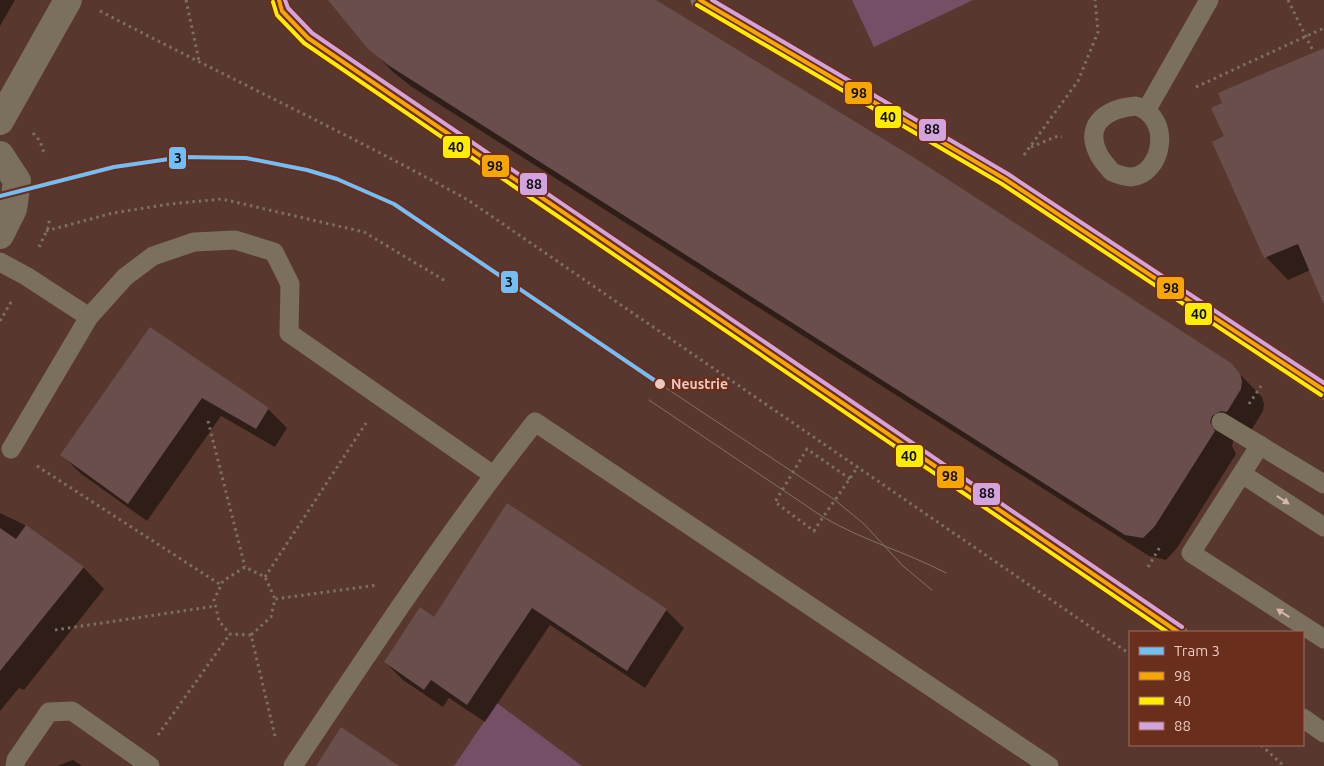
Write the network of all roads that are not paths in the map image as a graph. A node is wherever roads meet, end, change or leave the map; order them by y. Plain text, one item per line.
1 (68, 0) edge
2 (279, 0) edge
3 (700, 0) edge
4 (1208, 0) edge
5 (1147, 109) dead end
6 (0, 121) edge
7 (0, 155) edge
8 (0, 235) edge
9 (0, 262) edge
10 (89, 317) junction
11 (1324, 390) edge
12 (1221, 422) dead end
13 (1260, 445) junction
14 (11, 449) road end
15 (1242, 474) junction
16 (493, 475) junction
17 (1324, 484) edge
18 (1324, 527) edge
19 (1177, 631) edge
20 (1324, 639) edge
21 (1304, 719) edge
22 (1324, 733) edge
23 (145, 763) edge
24 (15, 766) edge
25 (293, 766) edge
26 (1049, 766) edge

1 - 6 street
2 - 19 lane
3 - 11 lane
4 - 5 lane
7 - 8 street
9 - 10 lane
10 - 14 lane
10 - 16 lane
12 - 13 lane
13 - 15 lane
13 - 17 lane
15 -> 18 lane
20 -> 15 lane
16 - 25 lane
16 - 26 lane
21 - 22 lane
23 - 24 lane

